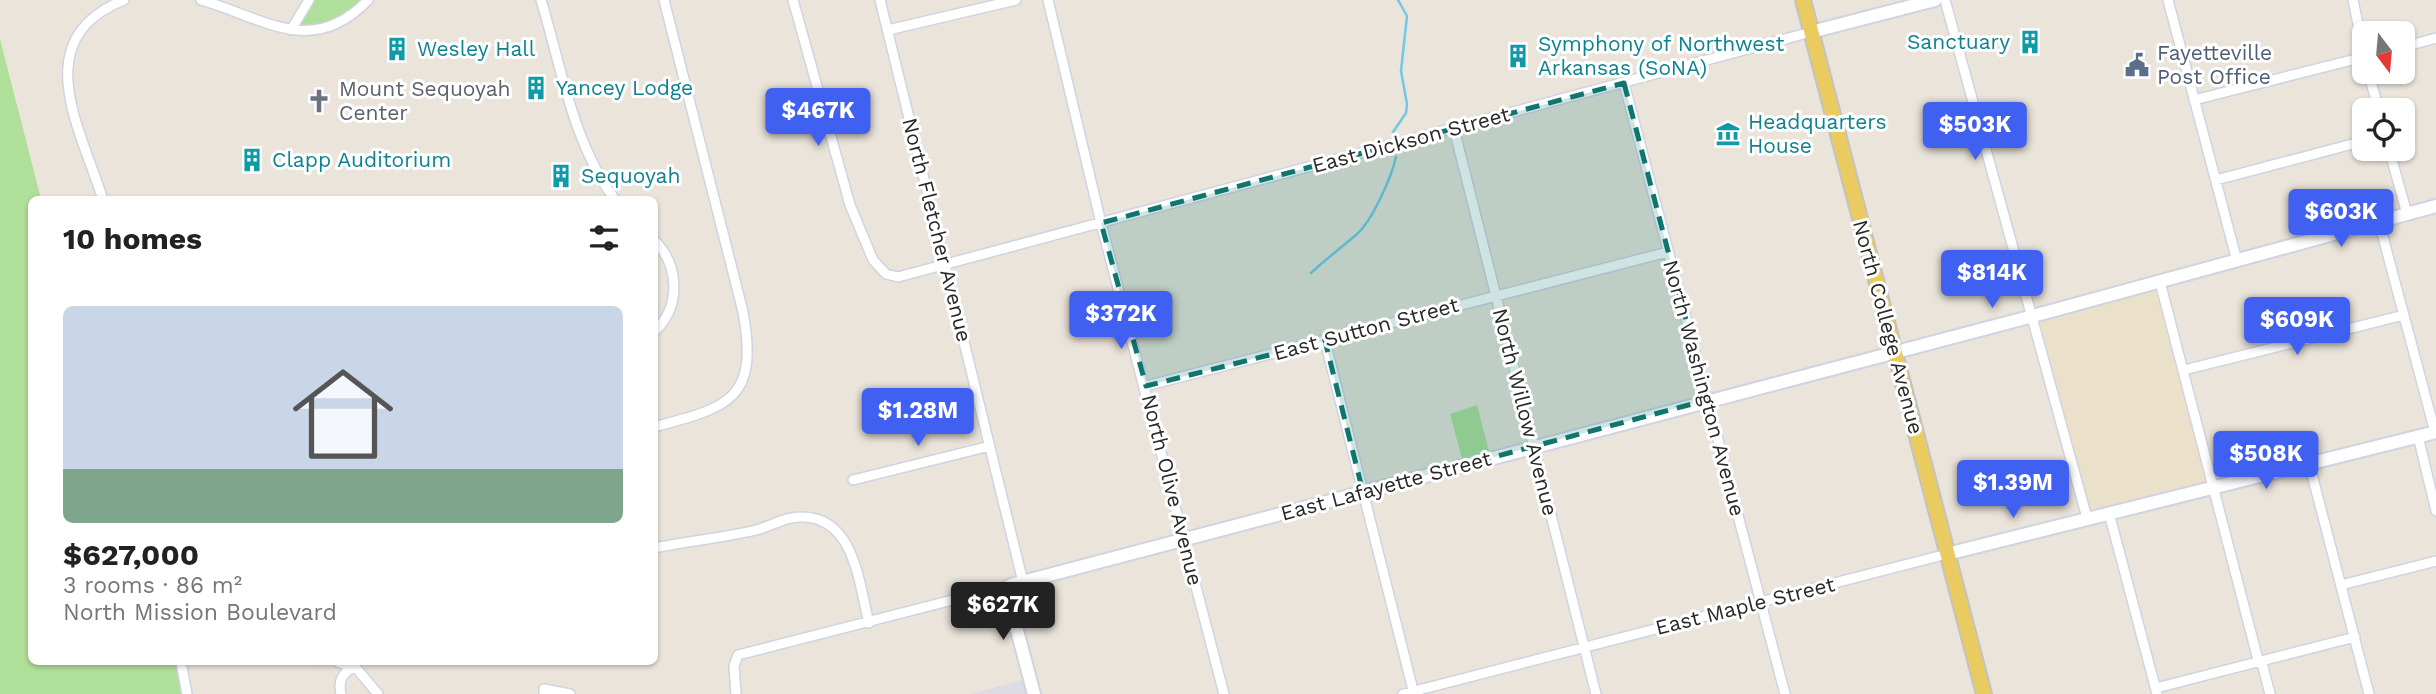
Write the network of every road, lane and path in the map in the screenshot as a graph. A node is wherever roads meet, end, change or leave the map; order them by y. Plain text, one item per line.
1 (124, 0) edge
2 (201, 0) edge
3 (309, 0) edge
4 (368, 0) edge
5 (541, 0) edge
6 (664, 0) edge
7 (793, 0) edge
8 (880, 0) edge
9 (1016, 0) edge
10 (1048, 0) edge
11 (1803, 0) edge
12 (1935, 0) edge
13 (1945, 0) edge
14 (2168, 0) edge
15 (2353, 0) edge
16 (2357, 21) edge
17 (291, 30) junction
18 (888, 30) junction
19 (1811, 32) junction
20 (2436, 38) edge
21 (2415, 44) edge
22 (2352, 58) edge
23 (1624, 83) junction
24 (2194, 100) junction
25 (1454, 129) junction
26 (2352, 144) edge
27 (2392, 161) edge
28 (2216, 180) junction
29 (102, 196) edge
30 (612, 196) edge
31 (2436, 206) edge
32 (2407, 214) junction
33 (2379, 222) junction
34 (1101, 223) junction
35 (658, 246) edge
36 (1668, 252) junction
37 (2237, 261) junction
38 (946, 267) junction
39 (2160, 282) junction
40 (1496, 295) junction
41 (2403, 315) junction
42 (2033, 316) junction
43 (658, 327) edge
44 (1325, 341) junction
45 (1894, 353) junction
46 (2184, 370) junction
47 (1146, 386) junction
48 (1707, 400) junction
49 (658, 426) edge
50 (2435, 432) edge
51 (2418, 436) junction
52 (990, 446) junction
53 (1533, 447) junction
54 (2309, 463) junction
55 (853, 480) dead end
56 (2214, 486) junction
57 (1363, 492) junction
58 (2436, 511) edge
59 (2109, 513) junction
60 (2087, 518) junction
61 (1184, 539) junction
62 (658, 547) edge
63 (1947, 554) junction
64 (2436, 561) edge
65 (1017, 583) junction
66 (2341, 586) junction
67 (1761, 602) junction
68 (869, 623) junction
69 (2355, 637) junction
70 (1584, 647) junction
71 (2260, 661) junction
72 (182, 665) edge
73 (351, 665) edge
74 (353, 665) edge
75 (2157, 691) edge
76 (1414, 693) edge
77 (187, 694) edge
78 (341, 694) edge
79 (378, 694) edge
80 (544, 694) edge
81 (570, 694) edge
82 (736, 694) edge
83 (1034, 694) edge
84 (1224, 694) edge
85 (1403, 694) edge
86 (1596, 694) edge
87 (1785, 694) edge
88 (1984, 694) edge
89 (2270, 694) edge
90 (2369, 694) edge

1 - 29 street
2 - 17 street
3 - 17 street
4 - 17 street
5 - 30 street
6 - 49 street
7 - 38 street, East Dickson Street
8 - 18 street, North Fletcher Avenue
9 - 18 street
10 - 34 street, North Olive Avenue
11 - 19 main road, North College Avenue
12 - 19 street, East Dickson Street
13 - 42 street
14 - 24 street
15 - 16 street
18 - 38 street, North Fletcher Avenue
19 - 23 street, East Dickson Street
19 - 45 main road, North College Avenue
20 - 21 street
22 - 24 street
23 - 25 street, East Dickson Street
23 - 36 street, North Washington Avenue
24 - 28 street
25 - 34 street, East Dickson Street
25 - 40 street, North Willow Avenue
26 - 28 street
27 - 32 street
28 - 37 street
31 - 32 street, East Lafayette Street
32 - 33 street, East Lafayette Street
33 - 37 street, East Lafayette Street
33 - 41 street
34 - 38 street, East Dickson Street
34 - 47 street, North Olive Avenue
35 - 43 street
36 - 40 street, East Sutton Street
36 - 48 street, North Washington Avenue
37 - 39 street, East Lafayette Street
38 - 52 street, North Fletcher Avenue
39 - 42 street, East Lafayette Street
39 - 46 street
40 - 44 street, East Sutton Street
40 - 53 street, North Willow Avenue
41 - 46 street
41 - 50 street
42 - 45 street, East Lafayette Street
42 - 60 street
44 - 47 street, East Sutton Street
44 - 57 street
45 - 48 street, East Lafayette Street
45 - 63 main road, North College Avenue
46 - 56 street
47 - 61 street, North Olive Avenue
48 - 53 street, East Lafayette Street
48 - 67 street, North Washington Avenue
50 - 51 street, East Maple Street
51 - 54 street, East Maple Street
51 - 58 street
52 - 55 street
52 - 65 street, North Fletcher Avenue
53 - 57 street, East Lafayette Street
53 - 70 street, North Willow Avenue
54 - 56 street, East Maple Street
54 - 66 street
56 - 59 street, East Maple Street
56 - 71 street
57 - 61 street, East Lafayette Street
57 - 76 street
59 - 60 street, East Maple Street
59 - 75 street
60 - 63 street, East Maple Street
61 - 65 street, East Lafayette Street
61 - 84 street, North Olive Avenue
62 - 68 street
63 - 67 street, East Maple Street
63 - 88 main road, North College Avenue
64 - 66 street
65 - 68 street, East Lafayette Street
65 - 83 street
66 - 69 street
67 - 70 street, East Maple Street
67 - 87 street, North Washington Avenue
68 - 82 street, East Lafayette Street
69 - 71 street
69 - 90 street
70 - 76 street, East Maple Street
70 - 86 street, North Willow Avenue
71 - 75 street
71 - 89 street
72 - 77 street
73 - 78 street
74 - 79 street
76 - 85 street, East Maple Street
80 - 81 street

